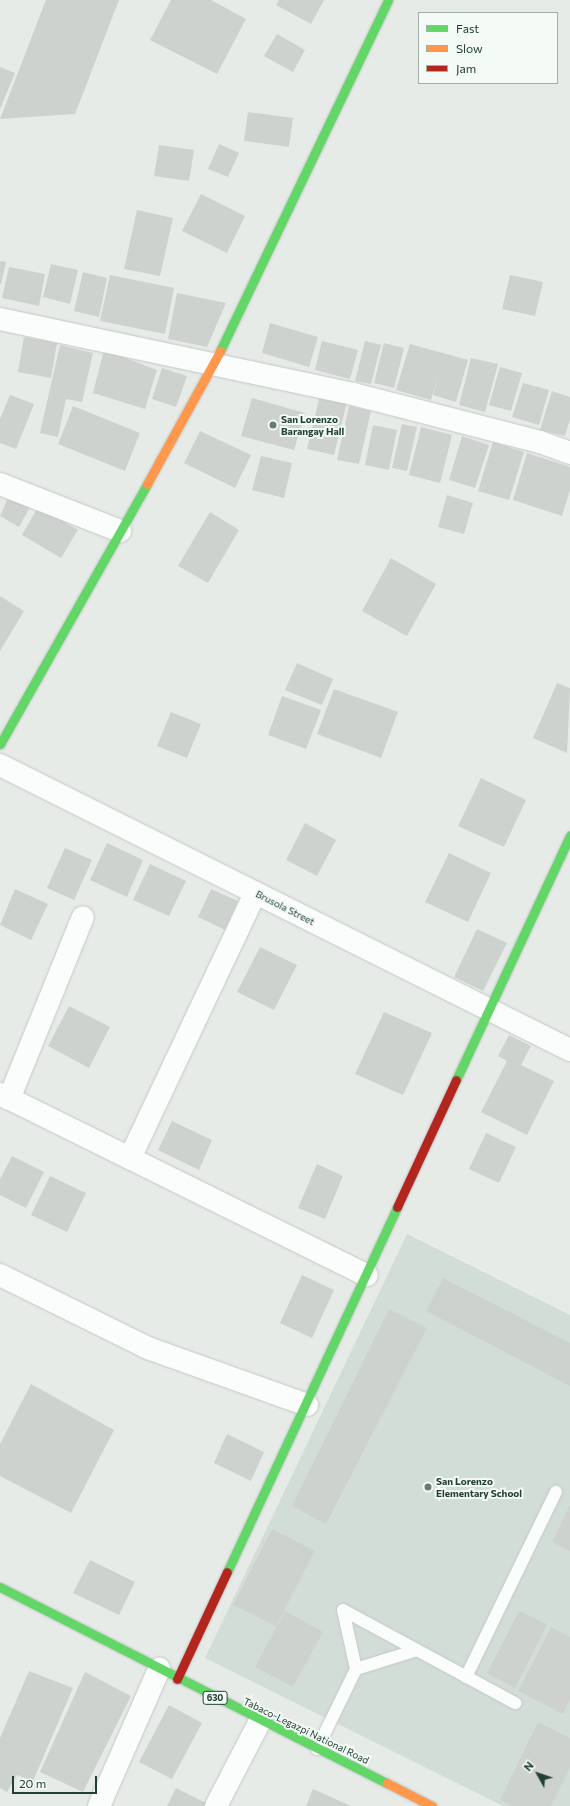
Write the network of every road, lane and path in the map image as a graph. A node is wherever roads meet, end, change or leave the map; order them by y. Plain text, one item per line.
1 (388, 0) edge
2 (0, 319) edge
3 (214, 364) junction
4 (570, 453) edge
5 (0, 484) edge
6 (120, 531) junction
7 (0, 744) edge
8 (0, 765) edge
9 (570, 835) edge
10 (255, 893) junction
11 (83, 917) dead end
12 (490, 1010) junction
13 (570, 1050) edge
14 (4, 1097) edge
15 (130, 1158) junction
16 (0, 1275) edge
17 (367, 1275) junction
18 (307, 1405) junction
19 (556, 1492) dead end
20 (0, 1587) edge
21 (417, 1650) junction
22 (356, 1669) junction
23 (168, 1674) junction
24 (466, 1677) junction
25 (515, 1703) dead end
26 (260, 1721) junction
27 (317, 1749) junction
28 (99, 1806) edge
29 (216, 1806) edge
30 (432, 1806) edge

1 - 3 street
2 - 3 street
3 - 4 street
3 - 6 street
5 - 6 street
6 - 7 street
8 - 10 street, Brusola Street
9 - 12 street
10 - 12 street, Brusola Street
10 - 15 street
11 - 14 street
12 - 13 street, Brusola Street
12 - 17 street
14 - 15 street
15 - 17 street
16 - 18 street
17 - 18 street
18 - 23 street
19 - 24 lane
20 - 23 street, Tabaco-Legazpi National Road / 630
21 - 22 lane
21 - 22 lane
21 - 24 lane
22 - 27 lane
23 - 26 street, Tabaco-Legazpi National Road / 630
23 - 28 street
24 - 25 lane
26 - 27 street, Tabaco-Legazpi National Road / 630
26 - 29 street
27 - 30 street, Tabaco-Legazpi National Road / 630

